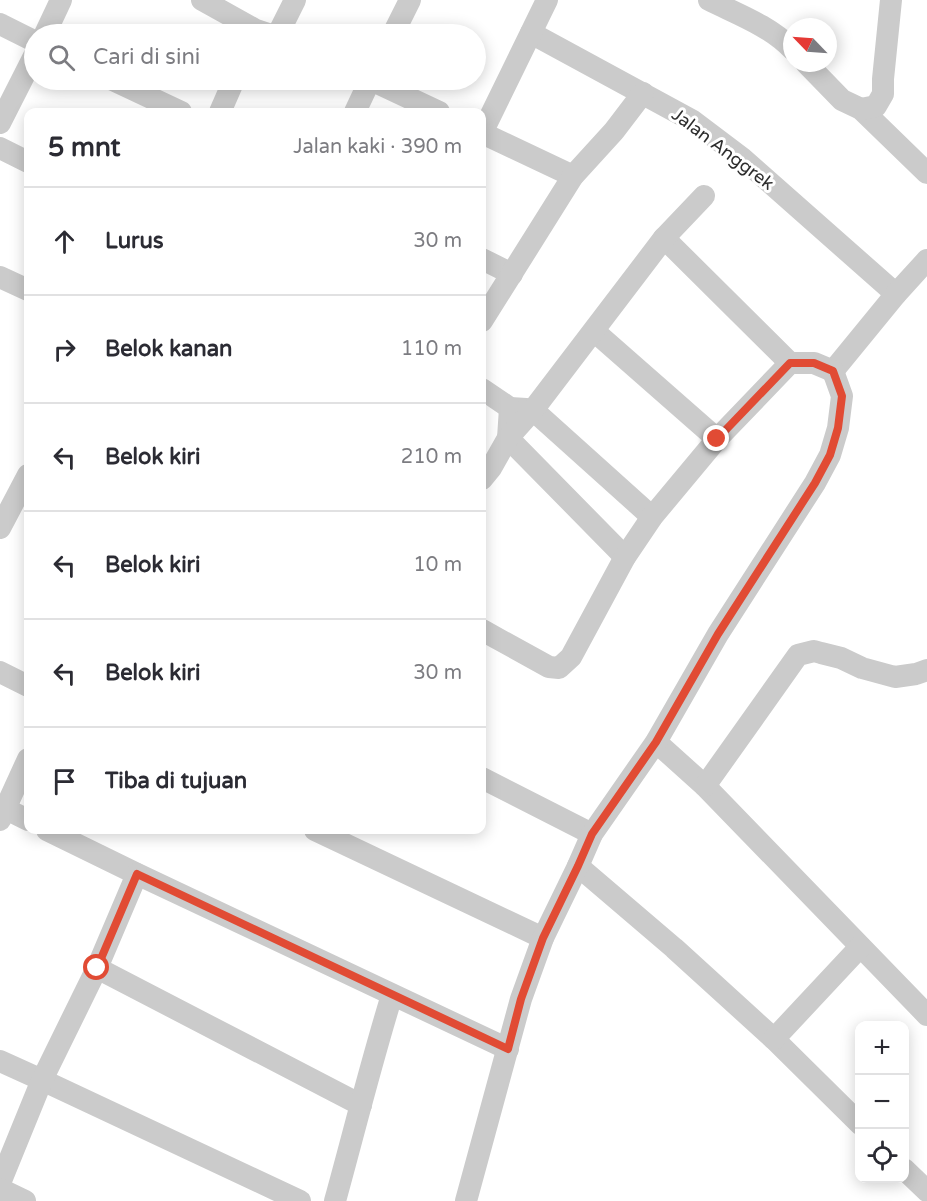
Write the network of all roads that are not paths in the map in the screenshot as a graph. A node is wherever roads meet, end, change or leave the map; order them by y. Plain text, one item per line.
1 (61, 0) edge
2 (202, 0) edge
3 (295, 0) edge
4 (410, 0) edge
5 (548, 0) edge
6 (709, 0) edge
7 (891, 0) edge
8 (0, 24) edge
9 (50, 24) edge
10 (243, 24) edge
11 (283, 24) edge
12 (398, 24) edge
13 (531, 33) junction
14 (24, 36) edge
15 (783, 41) edge
16 (815, 72) edge
17 (24, 76) edge
18 (134, 90) edge
19 (230, 90) edge
20 (366, 90) edge
21 (392, 90) edge
22 (643, 93) junction
23 (172, 108) edge
24 (222, 108) edge
25 (357, 108) edge
26 (430, 108) edge
27 (861, 109) junction
28 (0, 123) edge
29 (486, 125) edge
30 (486, 135) edge
31 (0, 148) edge
32 (24, 160) edge
33 (927, 173) edge
34 (573, 176) junction
35 (704, 196) dead end
36 (664, 238) junction
37 (927, 260) edge
38 (486, 261) edge
39 (512, 274) junction
40 (0, 276) edge
41 (24, 288) edge
42 (896, 294) junction
43 (486, 315) edge
44 (594, 331) junction
45 (790, 363) junction
46 (833, 371) junction
47 (486, 392) edge
48 (510, 408) junction
49 (533, 410) junction
50 (508, 438) junction
51 (717, 439) junction
52 (486, 473) edge
53 (24, 483) edge
54 (652, 517) junction
55 (0, 528) edge
56 (625, 557) junction
57 (486, 632) edge
58 (927, 670) edge
59 (0, 672) edge
60 (24, 684) edge
61 (656, 742) junction
62 (24, 767) edge
63 (486, 780) edge
64 (705, 786) junction
65 (2, 812) edge
66 (24, 819) edge
67 (55, 834) edge
68 (323, 834) edge
69 (592, 834) junction
70 (578, 866) junction
71 (137, 874) junction
72 (543, 938) junction
73 (860, 947) junction
74 (97, 968) junction
75 (392, 995) junction
76 (927, 1015) edge
77 (774, 1039) junction
78 (508, 1049) junction
79 (0, 1061) edge
80 (42, 1080) junction
81 (362, 1105) junction
82 (855, 1119) edge
83 (909, 1174) edge
84 (0, 1183) edge
85 (0, 1189) edge
86 (927, 1191) edge
87 (25, 1201) edge
88 (300, 1201) edge
89 (335, 1201) edge
90 (466, 1201) edge

1 - 9 street
2 - 10 street
3 - 11 street
4 - 12 street
5 - 13 street
6 - 15 street
7 - 27 street
8 - 14 street
13 - 22 street, Jalan Anggrek
13 - 29 street
16 - 27 street
17 - 28 street
18 - 23 street
19 - 24 street
20 - 25 street
21 - 26 street
22 - 34 street
22 - 42 street, Jalan Anggrek
27 - 33 street
30 - 34 street
31 - 32 street
34 - 39 street
35 - 36 street
36 - 44 street
36 - 45 street
37 - 42 street
38 - 39 street
39 - 43 street
40 - 41 street
42 - 46 street
44 - 49 street
44 - 51 street
45 - 46 street
45 - 51 street
46 - 61 street
47 - 48 street
48 - 49 street
48 - 50 street
49 - 50 street
49 - 54 street
50 - 52 street
50 - 56 street
51 - 54 street
53 - 55 street
54 - 56 street
56 - 57 street
58 - 64 street
59 - 60 street
61 - 64 street
61 - 69 street
62 - 65 street
63 - 69 street
64 - 73 street
65 - 66 street
67 - 71 street
68 - 72 street
69 - 70 street
70 - 72 street
70 - 77 street
71 - 74 street
71 - 75 street
72 - 78 street
73 - 76 street
73 - 77 street
74 - 80 street
74 - 81 street
75 - 78 street
75 - 81 street
77 - 82 street
78 - 90 street
79 - 80 street
80 - 84 street
80 - 88 street
81 - 89 street
83 - 86 street
85 - 87 street

